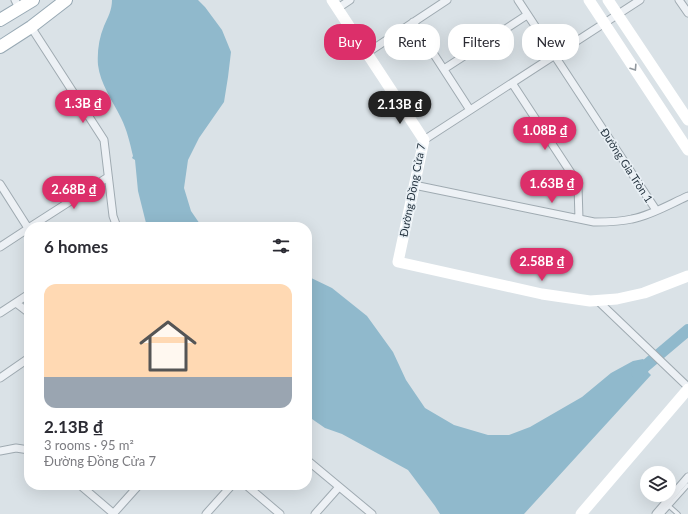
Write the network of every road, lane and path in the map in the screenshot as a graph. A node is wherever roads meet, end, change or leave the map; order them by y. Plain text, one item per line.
1 (33, 0) edge
2 (66, 0) edge
3 (350, 0) edge
4 (447, 0) edge
5 (518, 0) edge
6 (589, 0) edge
7 (608, 0) edge
8 (640, 0) edge
9 (679, 0) edge
10 (17, 4) edge
11 (335, 4) edge
12 (688, 13) edge
13 (618, 14) junction
14 (527, 15) junction
15 (0, 20) edge
16 (413, 22) junction
17 (604, 23) junction
18 (348, 24) edge
19 (533, 24) edge
20 (31, 27) junction
21 (579, 39) edge
22 (0, 47) edge
23 (376, 47) edge
24 (372, 60) edge
25 (546, 60) edge
26 (557, 60) edge
27 (444, 69) junction
28 (512, 83) junction
29 (470, 110) junction
30 (688, 120) edge
31 (424, 140) junction
32 (688, 150) edge
33 (108, 177) junction
34 (0, 184) edge
35 (414, 185) junction
36 (688, 196) edge
37 (656, 210) junction
38 (579, 219) junction
39 (25, 222) edge
40 (38, 222) edge
41 (116, 222) edge
42 (24, 231) edge
43 (0, 247) edge
44 (688, 276) edge
45 (24, 297) edge
46 (597, 300) junction
47 (16, 303) junction
48 (24, 309) edge
49 (0, 313) edge
50 (24, 361) edge
51 (0, 378) edge
52 (688, 388) edge
53 (24, 449) edge
54 (0, 451) edge
55 (312, 464) edge
56 (688, 477) edge
57 (688, 485) edge
58 (339, 487) junction
59 (86, 490) edge
60 (135, 490) edge
61 (228, 490) edge
62 (252, 490) edge
63 (669, 506) junction
64 (114, 514) edge
65 (206, 514) edge
66 (280, 514) edge
67 (315, 514) edge
68 (372, 514) edge
69 (581, 514) edge
70 (656, 514) edge
71 (662, 514) edge
72 (678, 514) edge

1 - 10 main road
2 - 20 main road
3 - 11 street
4 - 16 street
5 - 14 street, Đường Gia Tròn 1
6 - 17 street
7 - 13 street
8 - 13 street
9 - 12 street
10 - 15 main road
11 - 18 street, Đường Đồng Cửa 7
13 - 17 street
13 - 30 street
14 - 19 street, Đường Gia Tròn 1
14 - 27 street
16 - 23 street
16 - 27 street
17 - 21 street
17 -> 32 street
20 - 22 main road
20 - 33 street
24 - 31 street, Đường Đồng Cửa 7
25 - 28 street
26 - 37 street, Đường Gia Tròn 1
27 - 29 street
28 - 29 street
28 - 38 street
29 - 31 street
31 - 35 street, Đường Đồng Cửa 7
33 - 40 street
33 - 41 street
34 - 39 street
35 - 38 street
35 - 46 street, Đường Đồng Cửa 7
36 - 37 street
37 - 38 street
42 - 43 street
44 - 46 street
45 - 47 street
46 - 52 street
47 - 48 street
47 - 49 street
50 - 51 street
52 - 69 street
53 - 54 street
55 - 58 street
56 - 70 street
57 - 63 lane
58 - 67 street
58 - 68 street
59 - 64 street
60 - 64 street
61 - 65 street
62 - 66 street
63 - 71 lane
63 - 72 lane

